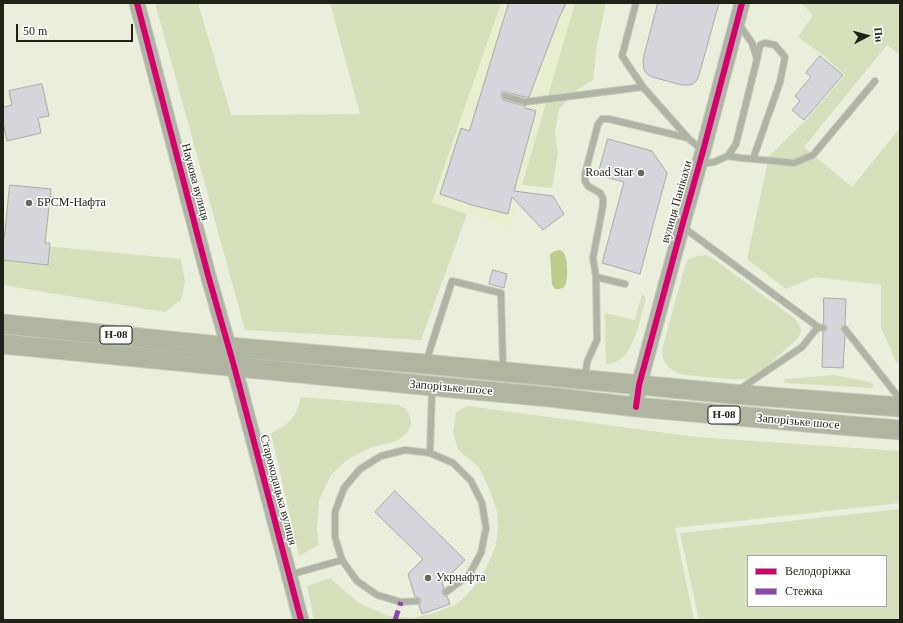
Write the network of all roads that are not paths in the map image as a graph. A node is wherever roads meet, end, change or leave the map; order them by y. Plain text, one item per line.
1 (137, 3) edge
2 (636, 3) edge
3 (742, 3) edge
4 (737, 22) junction
5 (757, 60) junction
6 (875, 81) dead end
7 (643, 87) junction
8 (505, 96) dead end
9 (688, 138) junction
10 (728, 156) junction
11 (701, 158) junction
12 (753, 160) junction
13 (682, 226) junction
14 (596, 277) junction
15 (625, 284) dead end
16 (3, 324) edge
17 (845, 329) dead end
18 (3, 344) edge
19 (229, 347) junction
20 (425, 364) junction
21 (234, 366) junction
22 (503, 372) junction
23 (584, 380) junction
24 (639, 385) junction
25 (432, 386) junction
26 (732, 394) junction
27 (900, 399) edge
28 (636, 407) junction
29 (900, 408) edge
30 (900, 430) edge
31 (430, 453) junction
32 (342, 560) junction
33 (289, 575) junction
34 (446, 592) dead end
35 (417, 602) dead end
36 (301, 620) edge

1 - 19 street, Наукова вулиця
2 - 7 lane
3 - 4 street, вулиця Панікахи
4 - 5 lane
4 - 11 street, вулиця Панікахи
5 - 10 lane
5 - 12 lane
6 - 12 lane
7 - 8 lane
7 - 9 lane
9 - 11 lane
9 - 14 lane
10 - 11 lane
10 - 12 lane
11 - 13 street, вулиця Панікахи
13 - 24 street, вулиця Панікахи
13 - 26 lane
14 - 15 lane
14 - 23 lane
16 - 19 main road, Запорізьке шосе / Н-08
17 - 27 lane
18 - 21 main road, Запорізьке шосе / Н-08
19 - 20 main road, Запорізьке шосе / Н-08
19 - 21 street, Наукова вулиця
20 - 22 main road, Запорізьке шосе / Н-08
20 - 22 lane
21 - 25 main road, Запорізьке шосе / Н-08
21 - 33 street, Старокодацька вулиця
22 - 23 main road, Запорізьке шосе / Н-08
23 - 24 main road, Запорізьке шосе / Н-08
24 - 26 main road, Запорізьке шосе / Н-08
24 - 28 street, вулиця Панікахи
25 - 28 main road, Запорізьке шосе / Н-08
25 - 31 lane
26 - 29 main road, Запорізьке шосе / Н-08
28 - 30 main road, Запорізьке шосе / Н-08
31 - 32 lane
31 - 34 lane
32 - 33 lane
32 - 35 lane
33 - 36 street, Старокодацька вулиця

